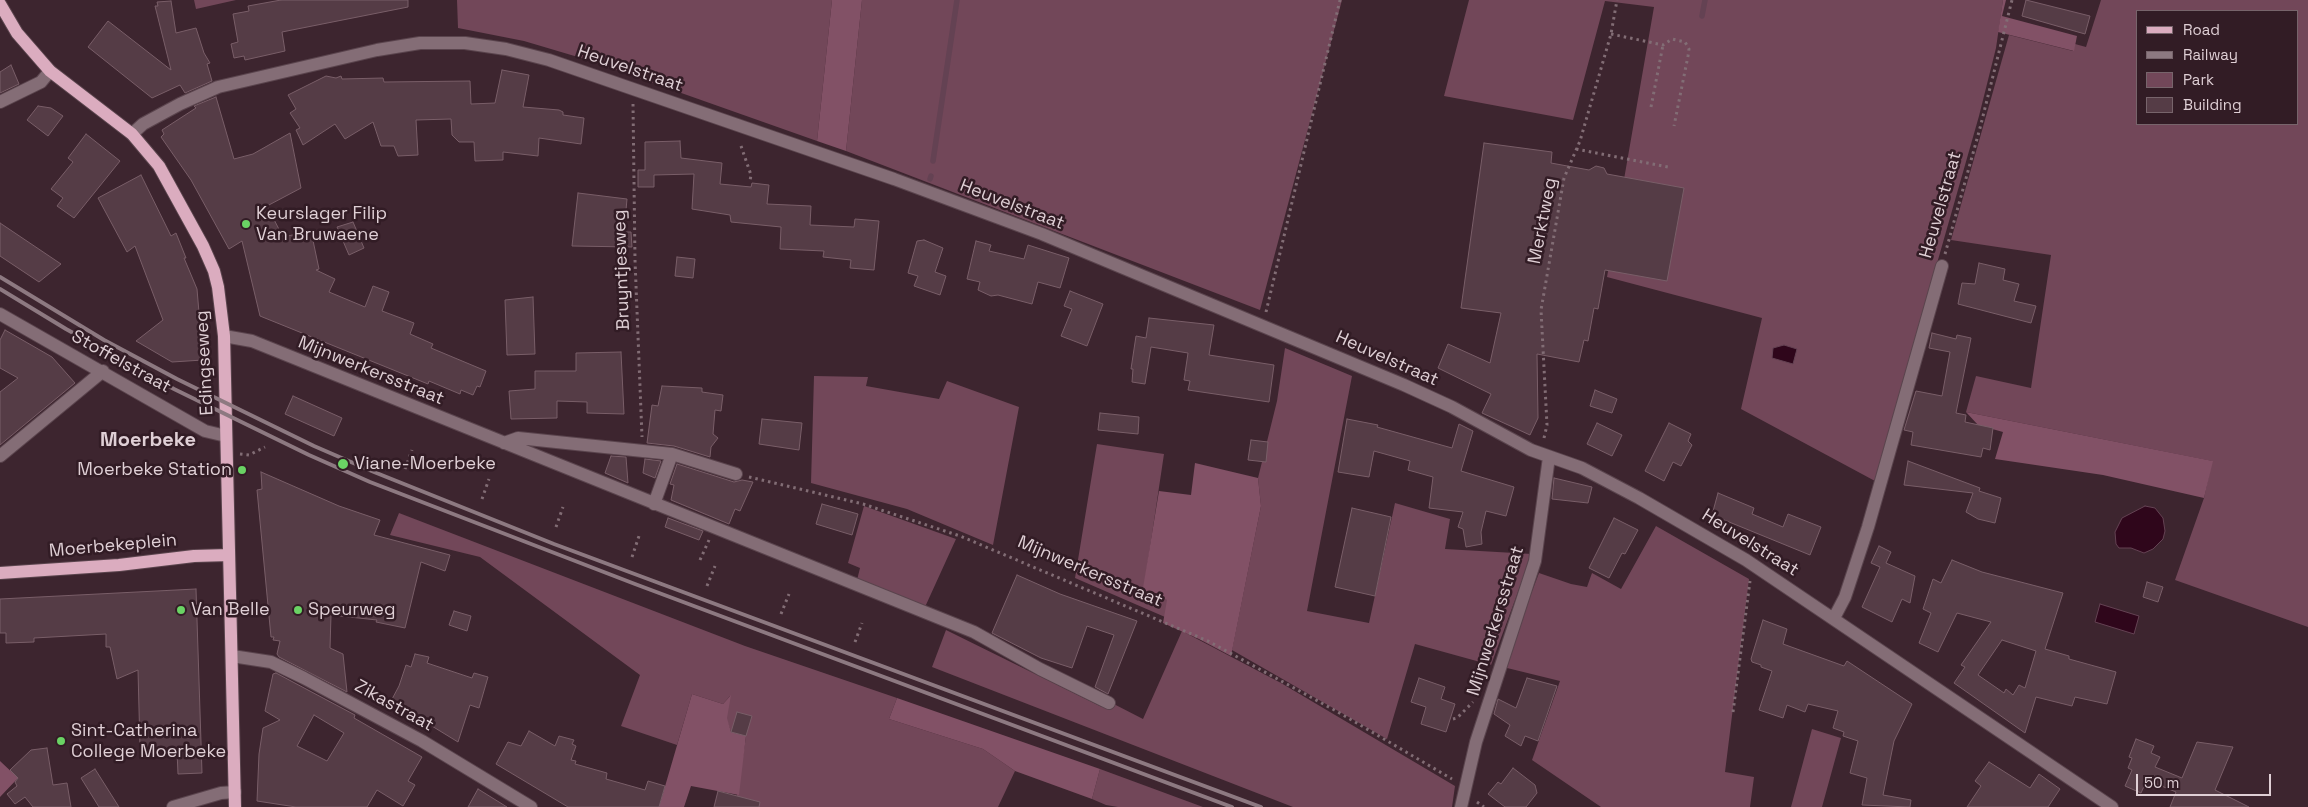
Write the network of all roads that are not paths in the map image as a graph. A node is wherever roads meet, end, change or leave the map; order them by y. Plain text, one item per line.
1 (0, 4) edge
2 (50, 71) junction
3 (0, 102) edge
4 (132, 134) junction
5 (1942, 266) road end
6 (0, 314) edge
7 (224, 336) junction
8 (103, 371) junction
9 (226, 436) junction
10 (504, 443) junction
11 (672, 454) junction
12 (1545, 455) junction
13 (0, 456) edge
14 (736, 474) road end
15 (654, 504) junction
16 (229, 555) junction
17 (0, 573) edge
18 (1834, 618) junction
19 (232, 656) junction
20 (1109, 703) dead end
21 (235, 792) junction
22 (173, 807) edge
23 (236, 807) edge
24 (531, 807) edge
25 (1461, 807) edge
26 (2112, 807) edge

1 - 2 main road, Edingseweg
2 - 3 street
2 - 4 main road, Edingseweg
4 - 7 main road, Edingseweg
4 - 12 street, Heuvelstraat
5 - 18 street, Heuvelstraat
6 - 8 street, Stoffelstraat
7 - 9 main road, Edingseweg
7 - 10 street, Mijnwerkersstraat
8 - 9 street, Stoffelstraat
8 - 13 street
9 - 16 main road, Edingseweg
10 - 11 street
10 - 15 street, Mijnwerkersstraat
11 - 14 street
11 - 15 street
12 - 18 street, Heuvelstraat
12 - 25 street, Mijnwerkersstraat
15 - 20 street, Mijnwerkersstraat
16 - 17 main road, Moerbekeplein
16 - 19 main road, Edingseweg
18 - 26 street, Heuvelstraat
19 - 21 main road, Edingseweg
19 - 24 street, Zikastraat
21 - 22 street
21 - 23 main road, Edingseweg

